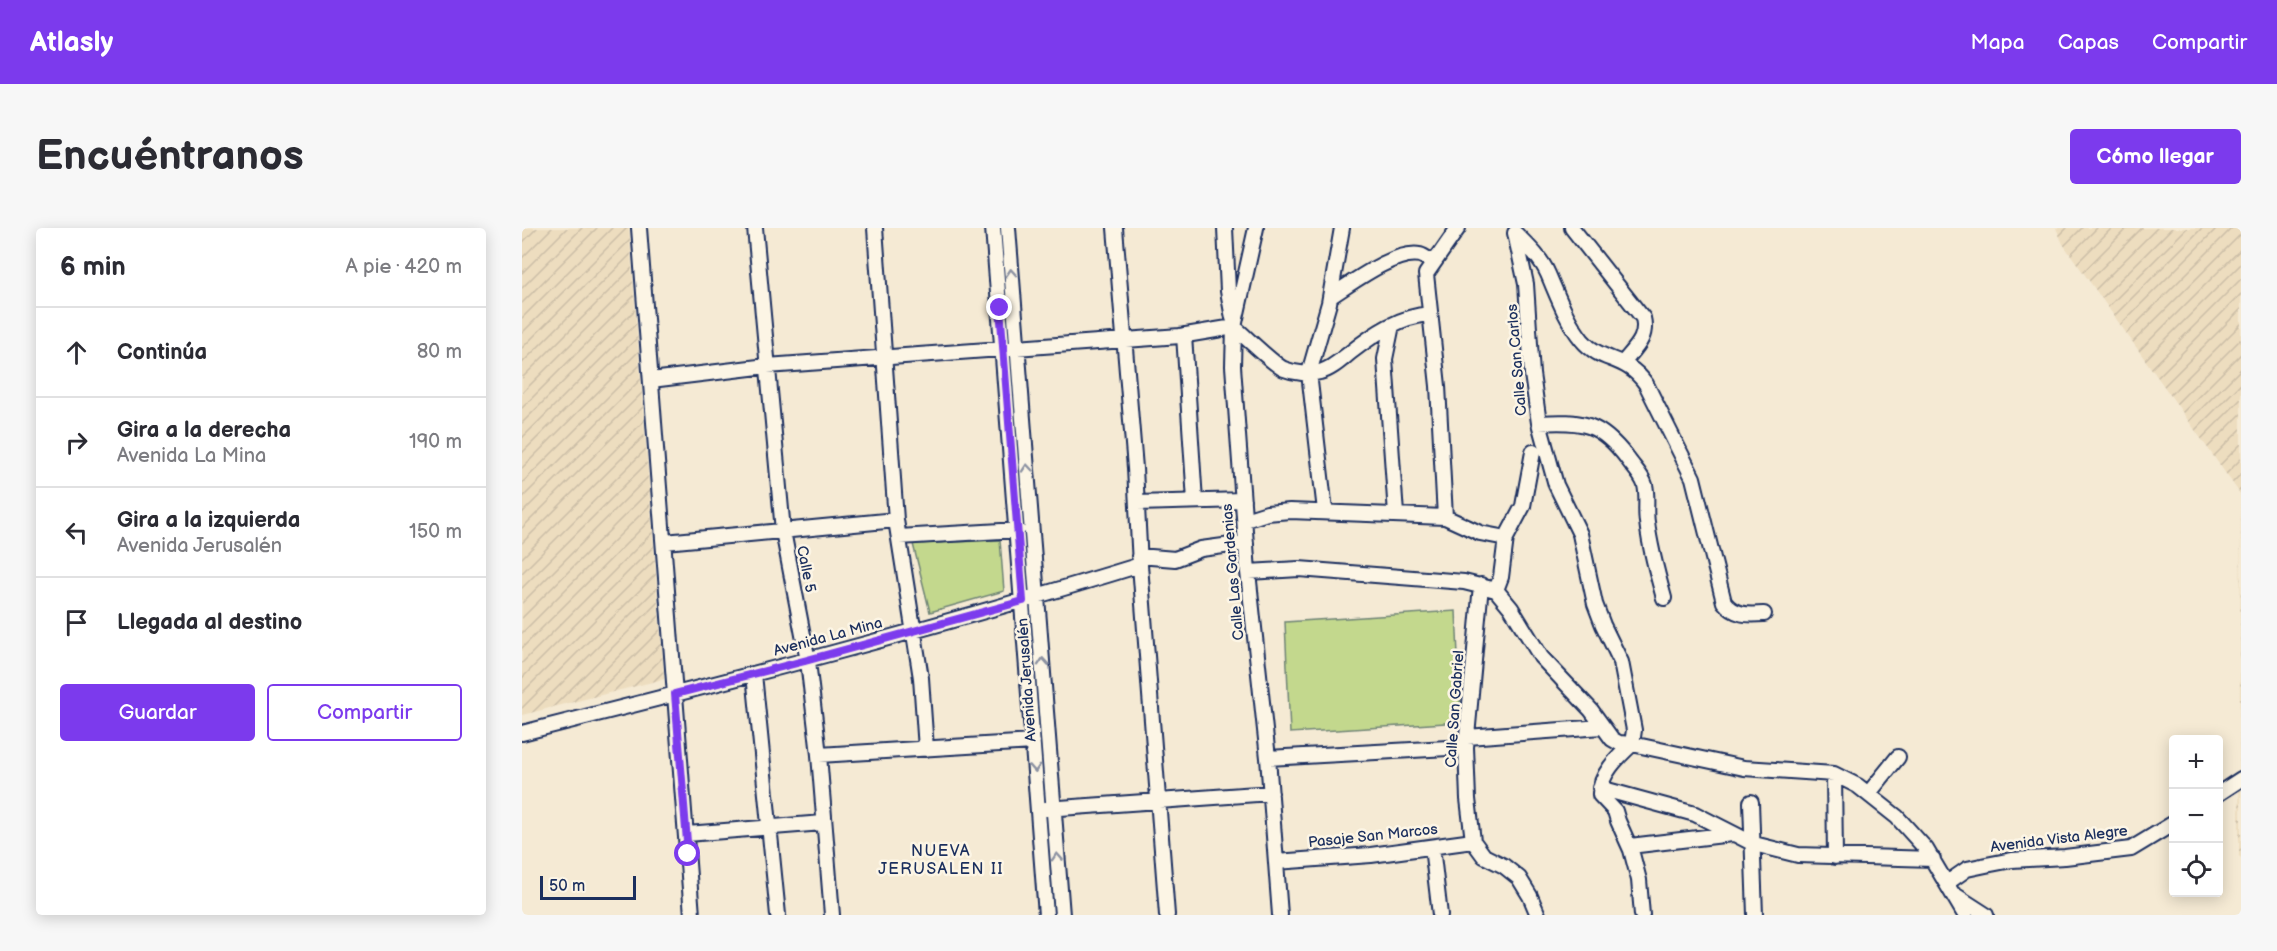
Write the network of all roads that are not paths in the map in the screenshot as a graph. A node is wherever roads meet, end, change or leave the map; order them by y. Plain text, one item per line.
1 (639, 228) edge
2 (755, 228) edge
3 (875, 228) edge
4 (993, 228) edge
5 (1008, 228) edge
6 (1115, 228) edge
7 (1225, 228) edge
8 (1256, 228) edge
9 (1342, 228) edge
10 (1458, 228) edge
11 (1572, 228) edge
12 (1513, 230) edge
13 (1432, 262) junction
14 (1331, 296) junction
15 (1430, 314) junction
16 (1392, 325) junction
17 (1234, 327) junction
18 (1184, 335) junction
19 (1123, 339) junction
20 (1010, 347) junction
21 (885, 357) junction
22 (1623, 363) junction
23 (766, 366) junction
24 (1309, 373) junction
25 (651, 380) junction
26 (1539, 423) junction
27 (1533, 452) dead end
28 (1243, 500) junction
29 (1195, 501) junction
30 (1137, 503) junction
31 (1325, 511) junction
32 (1396, 514) junction
33 (1445, 517) junction
34 (896, 520) junction
35 (1245, 520) junction
36 (1018, 530) junction
37 (783, 531) junction
38 (899, 537) junction
39 (1506, 538) junction
40 (665, 542) junction
41 (1246, 543) junction
42 (1140, 561) junction
43 (1248, 572) junction
44 (1481, 585) junction
45 (1496, 590) junction
46 (1038, 597) junction
47 (1664, 598) dead end
48 (1023, 601) junction
49 (1764, 614) dead end
50 (914, 631) junction
51 (808, 660) junction
52 (754, 674) junction
53 (675, 694) junction
54 (1602, 727) junction
55 (522, 733) edge
56 (1033, 742) junction
57 (1467, 742) junction
58 (1632, 744) junction
59 (926, 748) junction
60 (819, 755) junction
61 (1898, 757) dead end
62 (1268, 758) junction
63 (1833, 774) junction
64 (2241, 779) edge
65 (1600, 788) junction
66 (2223, 791) edge
67 (1271, 793) junction
68 (1869, 794) junction
69 (1158, 801) junction
70 (1751, 802) dead end
71 (1054, 808) junction
72 (1038, 810) junction
73 (823, 823) junction
74 (2169, 826) edge
75 (770, 827) junction
76 (687, 834) junction
77 (1732, 834) junction
78 (1473, 841) junction
79 (1754, 844) junction
80 (1630, 846) junction
81 (1431, 847) junction
82 (1835, 857) junction
83 (1933, 860) junction
84 (1276, 862) junction
85 (1950, 889) junction
86 (692, 915) edge
87 (778, 915) edge
88 (832, 915) edge
89 (1046, 915) edge
90 (1062, 915) edge
91 (1167, 915) edge
92 (1280, 915) edge
93 (1440, 915) edge
94 (1538, 915) edge
95 (1642, 915) edge
96 (1755, 915) edge
97 (1965, 915) edge
98 (1986, 915) edge

1 - 25 street
2 - 23 street, Calle 5
3 - 21 street
4 - 20 street, Avenida Jerusalén
20 -> 5 street, Avenida Jerusalén
6 - 19 street
7 - 17 street
8 - 17 street, Calle Las Gardenias
9 - 14 street
10 - 13 street
11 - 22 street
12 - 22 street
12 - 26 street, Calle San Carlos
13 - 14 street
13 - 15 street
14 - 24 street
15 - 16 street
15 - 33 street
16 - 24 street
16 - 32 street
17 - 18 street
17 - 24 street
17 - 28 street, Calle Las Gardenias
18 - 19 street
18 - 29 street
19 - 20 street
19 - 30 street
20 - 21 street
20 - 36 street, Avenida Jerusalén
46 -> 20 street, Avenida Jerusalén
21 - 23 street
21 - 34 street
22 - 49 street
23 - 25 street
23 - 37 street, Calle 5
24 - 31 street
25 - 40 street
26 - 47 street
26 - 58 street, Calle San Carlos
27 - 39 street
28 - 29 street
28 - 35 street, Calle Las Gardenias
29 - 30 street
30 - 42 street
31 - 32 street
31 - 35 street
32 - 33 street
33 - 39 street
34 - 37 street
34 - 38 street
35 - 41 street, Calle Las Gardenias
36 - 38 street
36 - 48 street, Avenida Jerusalén
37 - 40 street
37 - 51 street, Calle 5
38 - 50 street
39 - 45 street
40 - 53 street
41 - 42 street
41 - 43 street, Calle Las Gardenias
42 - 46 street, Avenida La Mina
42 - 69 street
43 - 44 street
43 - 62 street, Calle Las Gardenias
44 - 45 street
44 - 57 street, Calle San Gabriel
45 - 54 street
46 - 48 street, Avenida La Mina
71 -> 46 street, Avenida Jerusalén
48 - 50 street, Avenida La Mina
48 - 56 street, Avenida Jerusalén
50 - 51 street, Avenida La Mina
50 - 59 street
51 - 52 street, Avenida La Mina
51 - 60 street, Calle 5
52 - 53 street, Avenida La Mina
52 - 75 street
53 - 55 street, Avenida La Mina
53 - 76 street
54 - 57 street
54 - 58 street
56 - 59 street
56 -> 72 street, Avenida Jerusalén
57 - 62 street
57 - 78 street, Calle San Gabriel
58 - 63 street
58 - 65 street
59 - 60 street
60 - 73 street, Calle 5
61 - 68 street
62 - 67 street, Calle Las Gardenias
63 - 68 street
63 - 82 street
64 - 66 street
65 - 77 street
65 - 80 street
67 - 69 street
67 - 84 street, Calle Las Gardenias
68 - 83 street
69 - 71 street
69 - 91 street
70 - 79 street
71 - 72 street
90 -> 71 street, Avenida Jerusalén
72 - 89 street, Avenida Jerusalén
73 - 75 street
73 - 88 street, Calle 5
74 - 85 street, Avenida Vista Alegre
75 - 76 street
75 - 87 street
76 - 86 street
77 - 79 street
77 - 80 street
78 - 81 street, Pasaje San Marcos
78 - 94 street
79 - 82 street
79 - 96 street
80 - 95 street
81 - 84 street, Pasaje San Marcos
81 - 93 street
82 - 83 street
83 - 85 street
84 - 92 street, Calle Las Gardenias
85 - 97 street
85 - 98 street

